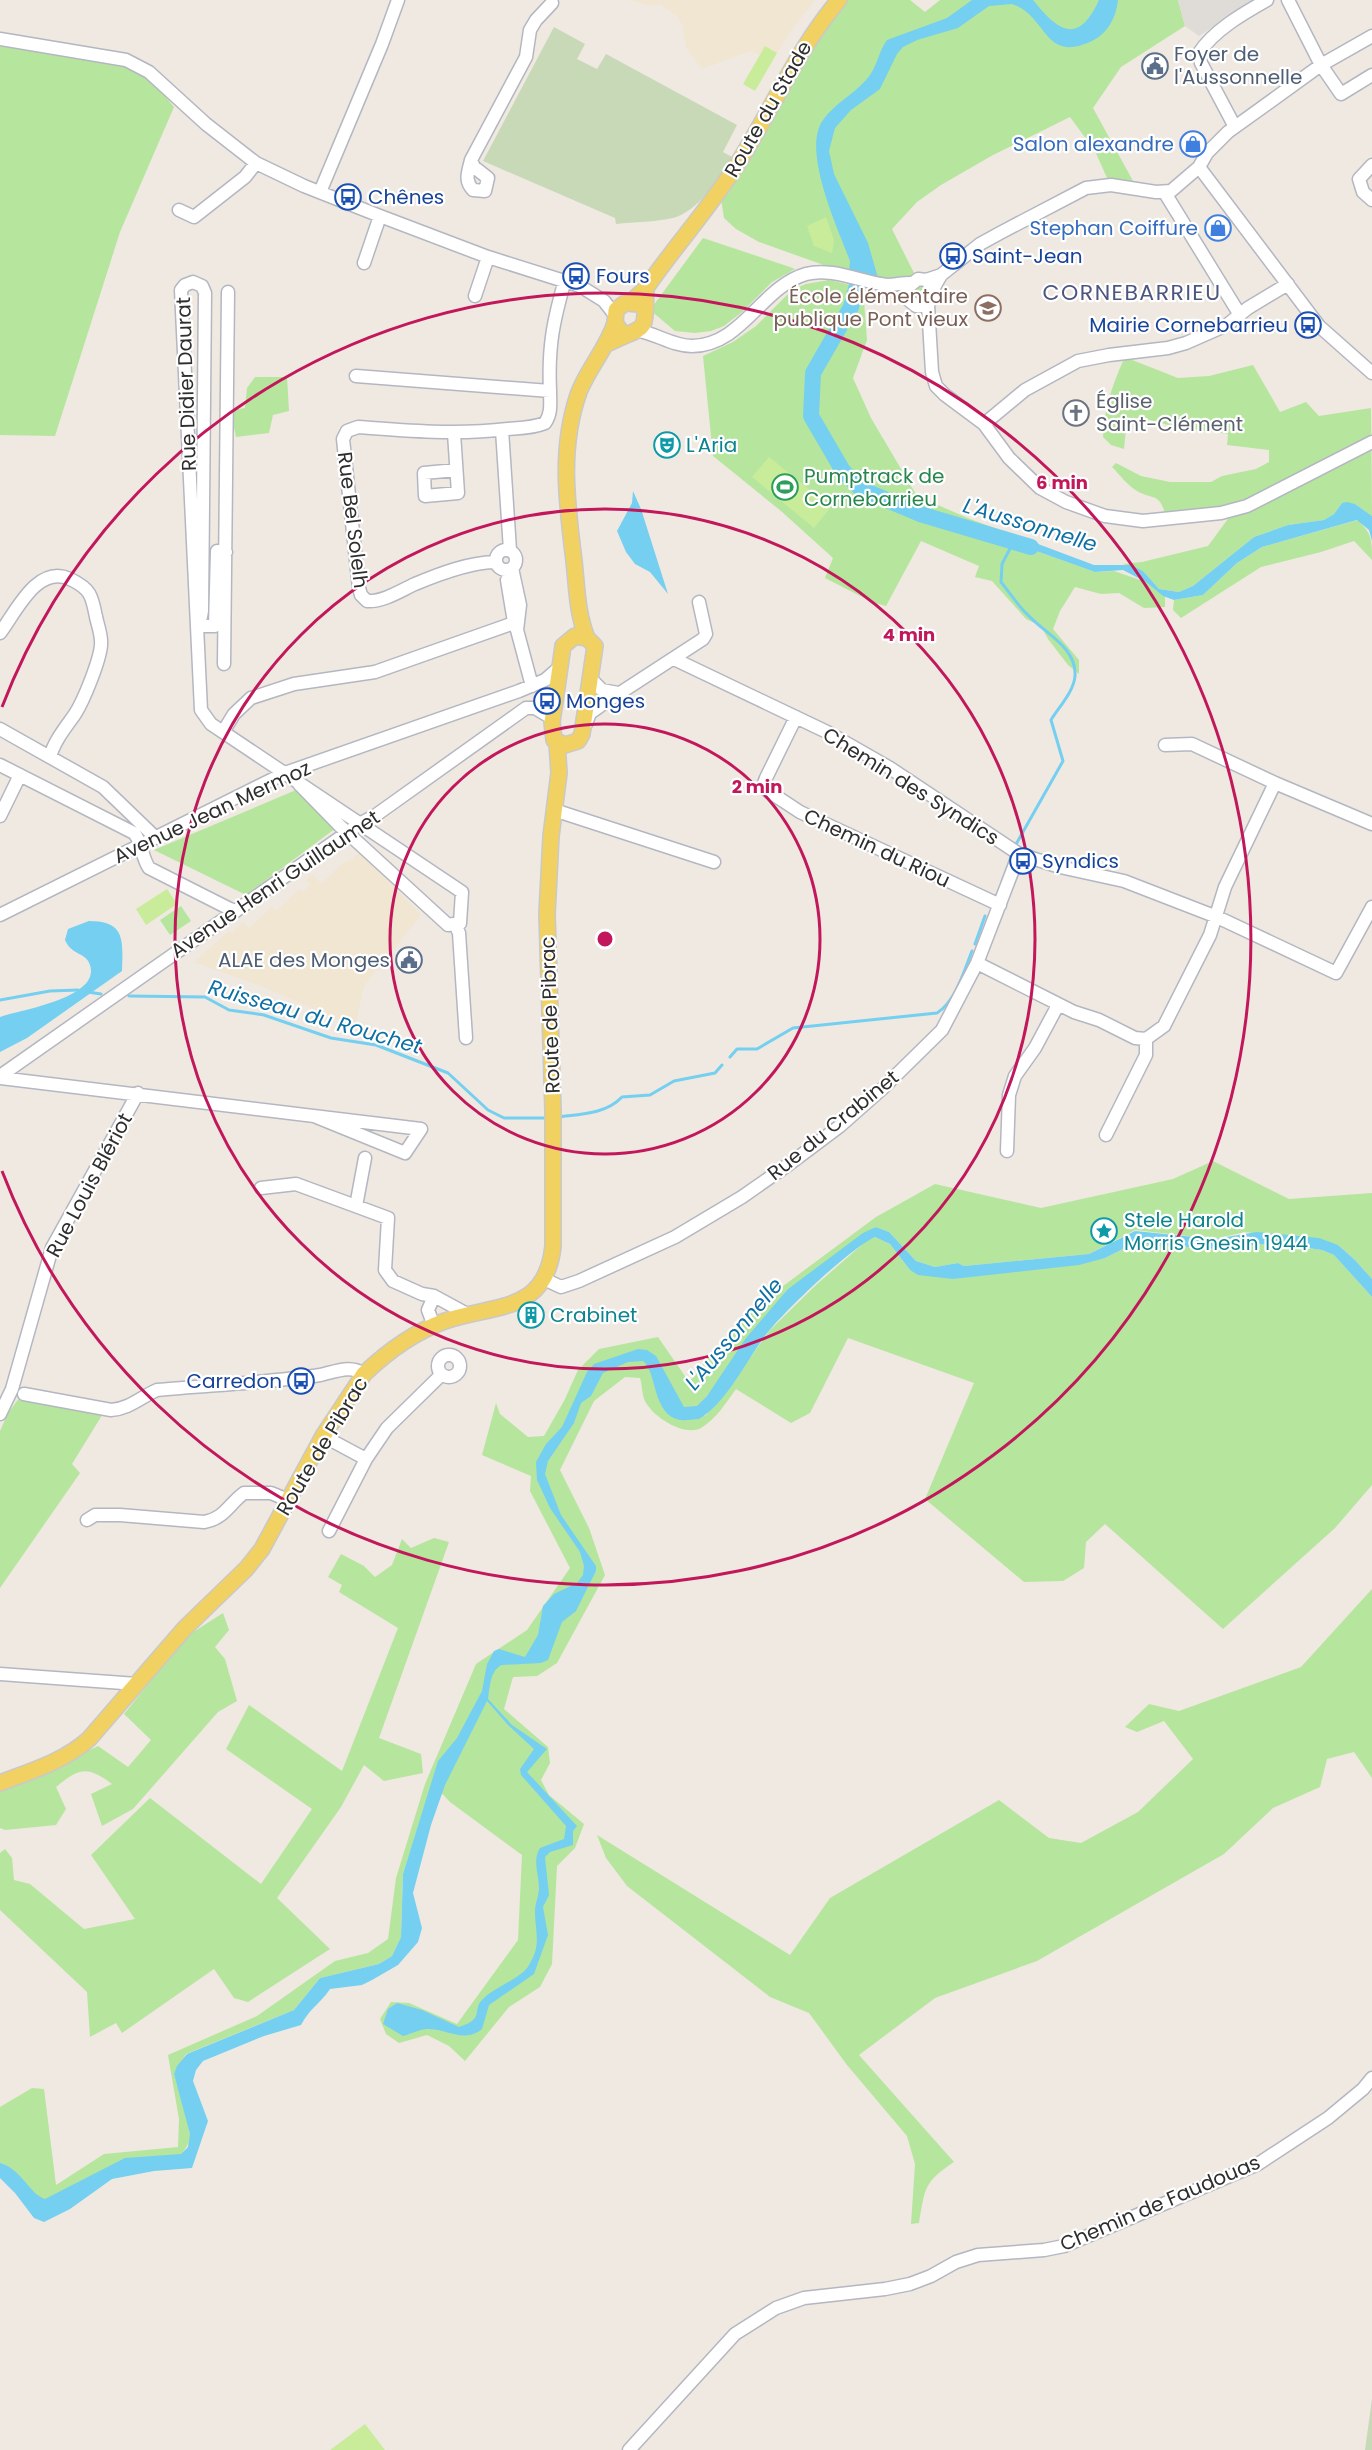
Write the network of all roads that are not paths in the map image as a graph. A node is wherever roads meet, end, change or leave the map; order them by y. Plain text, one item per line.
1 (398, 0) edge
2 (839, 0) edge
3 (1267, 0) edge
4 (1288, 0) edge
5 (552, 3) dead end
6 (1372, 36) edge
7 (0, 39) edge
8 (1322, 64) junction
9 (1372, 75) edge
10 (1235, 127) junction
11 (471, 160) dead end
12 (256, 163) junction
13 (1372, 165) edge
14 (1199, 167) junction
15 (320, 192) junction
16 (1165, 193) junction
17 (1372, 200) edge
18 (179, 210) dead end
19 (380, 216) junction
20 (488, 257) junction
21 (364, 263) dead end
22 (565, 280) junction
23 (909, 283) junction
24 (1288, 284) junction
25 (890, 285) junction
26 (930, 285) junction
27 (646, 288) junction
28 (228, 292) dead end
29 (474, 296) dead end
30 (906, 298) junction
31 (928, 305) junction
32 (620, 311) junction
33 (1240, 315) junction
34 (640, 324) junction
35 (609, 343) junction
36 (1372, 373) edge
37 (356, 376) dead end
38 (550, 392) junction
39 (984, 424) junction
40 (502, 430) junction
41 (454, 433) junction
42 (1372, 442) edge
43 (456, 470) dead end
44 (226, 552) junction
45 (504, 567) junction
46 (699, 602) dead end
47 (578, 609) junction
48 (515, 619) junction
49 (199, 626) junction
50 (0, 633) edge
51 (587, 638) junction
52 (570, 639) junction
53 (674, 659) junction
54 (224, 664) dead end
55 (560, 667) junction
56 (591, 679) junction
57 (532, 686) junction
58 (618, 693) junction
59 (796, 717) junction
60 (552, 718) junction
61 (0, 729) edge
62 (223, 732) junction
63 (571, 740) junction
64 (1165, 745) dead end
65 (50, 757) junction
66 (0, 765) edge
67 (285, 773) junction
68 (20, 775) junction
69 (1275, 783) junction
70 (299, 784) junction
71 (554, 810) junction
72 (0, 816) edge
73 (361, 823) junction
74 (1372, 824) edge
75 (348, 832) junction
76 (156, 838) junction
77 (142, 845) junction
78 (1015, 852) junction
79 (714, 862) dead end
80 (1000, 904) junction
81 (1372, 908) edge
82 (236, 911) junction
83 (0, 915) edge
84 (1217, 917) junction
85 (455, 924) junction
86 (977, 963) junction
87 (1058, 1005) junction
88 (466, 1038) dead end
89 (1146, 1039) junction
90 (0, 1077) edge
91 (138, 1094) junction
92 (314, 1116) junction
93 (1106, 1135) dead end
94 (1007, 1151) dead end
95 (365, 1158) dead end
96 (261, 1188) dead end
97 (356, 1206) junction
98 (544, 1279) junction
99 (434, 1296) junction
100 (469, 1315) junction
101 (434, 1326) junction
102 (364, 1374) junction
103 (441, 1375) dead end
104 (0, 1383) edge
105 (12, 1389) junction
106 (24, 1394) dead end
107 (0, 1414) edge
108 (323, 1436) junction
109 (366, 1459) junction
110 (288, 1500) junction
111 (87, 1520) dead end
112 (329, 1531) dead end
113 (0, 1674) edge
114 (137, 1684) junction
115 (0, 1783) edge
116 (1372, 2078) edge
117 (630, 2450) edge

1 - 15 street
2 - 27 main road, Route du Stade
3 - 10 street
4 - 8 street
5 - 11 street
6 - 8 street
7 - 12 street
8 - 9 street
8 - 10 street
10 - 14 street
12 - 15 street
12 - 18 street
13 - 17 street
14 - 16 street
14 - 24 street
15 - 19 street
16 - 26 street
16 - 33 street
19 - 20 street
19 - 21 street
20 - 22 street
20 - 29 street
22 - 32 street
22 - 38 street, Rue Bel Solelh
23 - 25 street
23 - 26 street
23 - 30 street
24 - 33 street
24 - 36 street
25 - 30 street
25 - 34 street
26 - 31 street
27 - 32 main road
27 - 34 main road
28 - 44 street
30 - 31 street
31 - 39 street
32 - 34 main road
32 - 34 main road
32 - 35 main road
33 - 39 street
34 - 35 main road
35 - 47 main road
37 - 38 street
38 - 40 street, Rue Bel Solelh
39 - 42 street
40 - 41 street, Rue Bel Solelh
40 - 45 street
41 - 43 street
41 - 45 street, Rue Bel Solelh
44 - 49 street
44 - 54 street
45 - 48 street
46 - 53 street
47 - 51 main road
47 - 52 main road
48 - 57 street
48 - 62 street
49 - 49 street, Rue Didier Daurat
49 - 62 street, Rue Didier Daurat
50 - 65 street
51 - 52 main road
51 - 56 main road, Route de Pibrac
52 - 55 main road
53 - 58 street
53 - 59 street, Chemin des Syndics
55 - 57 street, Avenue Jean Mermoz
55 - 60 main road
56 - 58 street
56 - 63 main road, Route de Pibrac
57 - 67 street, Avenue Jean Mermoz
58 - 63 street
59 - 78 street, Chemin des Syndics
59 - 80 street, Chemin du Riou
60 - 63 main road
60 - 73 street, Avenue Henri Guillaumet
61 - 65 street
62 - 67 street, Rue Didier Daurat
63 - 71 main road, Route de Pibrac
64 - 69 street
65 - 76 street
66 - 68 street
67 - 70 street, Rue Didier Daurat
67 - 76 street, Avenue Jean Mermoz
68 - 72 street
68 - 77 street
69 - 74 street
69 - 84 street
70 - 73 street
70 - 75 street
71 - 79 street
71 - 98 main road, Route de Pibrac
73 - 75 street, Avenue Henri Guillaumet
73 - 85 street
75 - 82 street, Avenue Henri Guillaumet
75 - 85 street
76 - 77 street, Avenue Jean Mermoz
77 - 82 street
77 - 83 street, Avenue Jean Mermoz
78 - 80 street, Rue du Crabinet
78 - 84 street, Chemin des Syndics
80 - 86 street, Rue du Crabinet
81 - 84 street, Chemin des Syndics
82 - 90 street, Avenue Henri Guillaumet
84 - 89 street
85 - 88 street
86 - 87 street
86 - 98 street, Rue du Crabinet
87 - 89 street
87 - 94 street
89 - 93 street
90 - 91 street
91 - 92 street
91 - 105 street, Rue Louis Blériot
92 - 92 street
95 - 97 street
96 - 97 street
97 - 99 street
98 - 100 main road, Route de Pibrac
99 - 100 street
99 - 101 street
100 - 101 main road, Route de Pibrac
101 - 102 main road, Route de Pibrac
102 - 106 street
102 - 108 main road, Route de Pibrac
103 - 109 street
104 - 105 street
105 - 107 street, Rue Louis Blériot
108 - 109 street
108 - 110 main road, Route de Pibrac
109 - 112 street
110 - 111 street
110 - 114 main road, Route de Pibrac
113 - 114 street
114 - 115 main road, Route de Pibrac
116 - 117 street, Chemin de Faudouas

